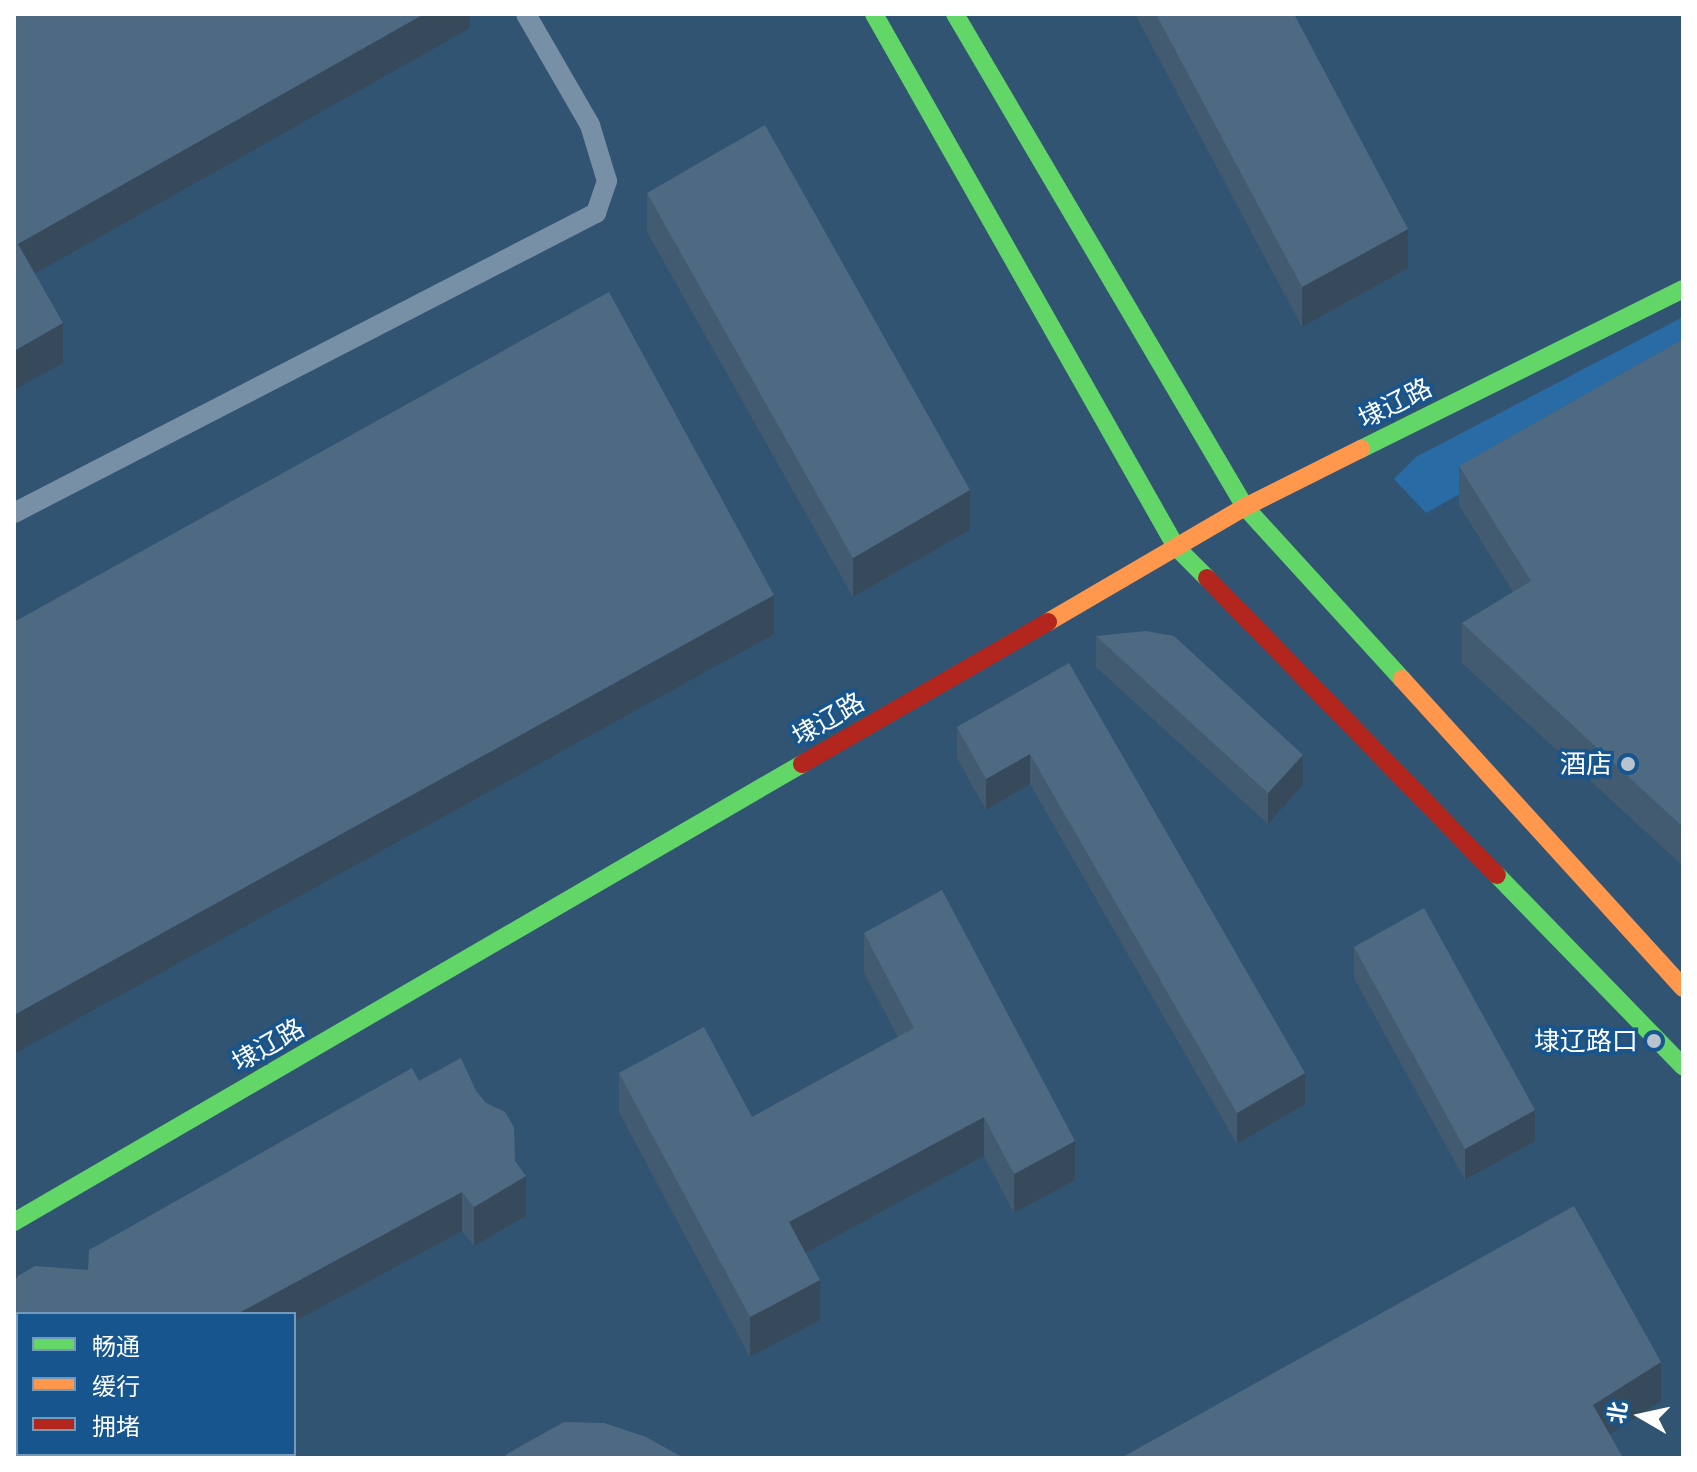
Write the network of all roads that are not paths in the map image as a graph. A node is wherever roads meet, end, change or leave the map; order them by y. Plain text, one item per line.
1 (526, 14) edge
2 (874, 14) edge
3 (955, 14) edge
4 (1683, 289) edge
5 (1245, 507) junction
6 (14, 513) edge
7 (1176, 547) junction
8 (1683, 988) edge
9 (1683, 1066) edge
10 (14, 1222) edge

1 - 6 lane
2 - 7 main road
3 - 5 main road
4 - 5 main road, 埭辽路
5 - 7 main road, 埭辽路
5 - 8 main road
7 - 9 main road
7 - 10 main road, 埭辽路

